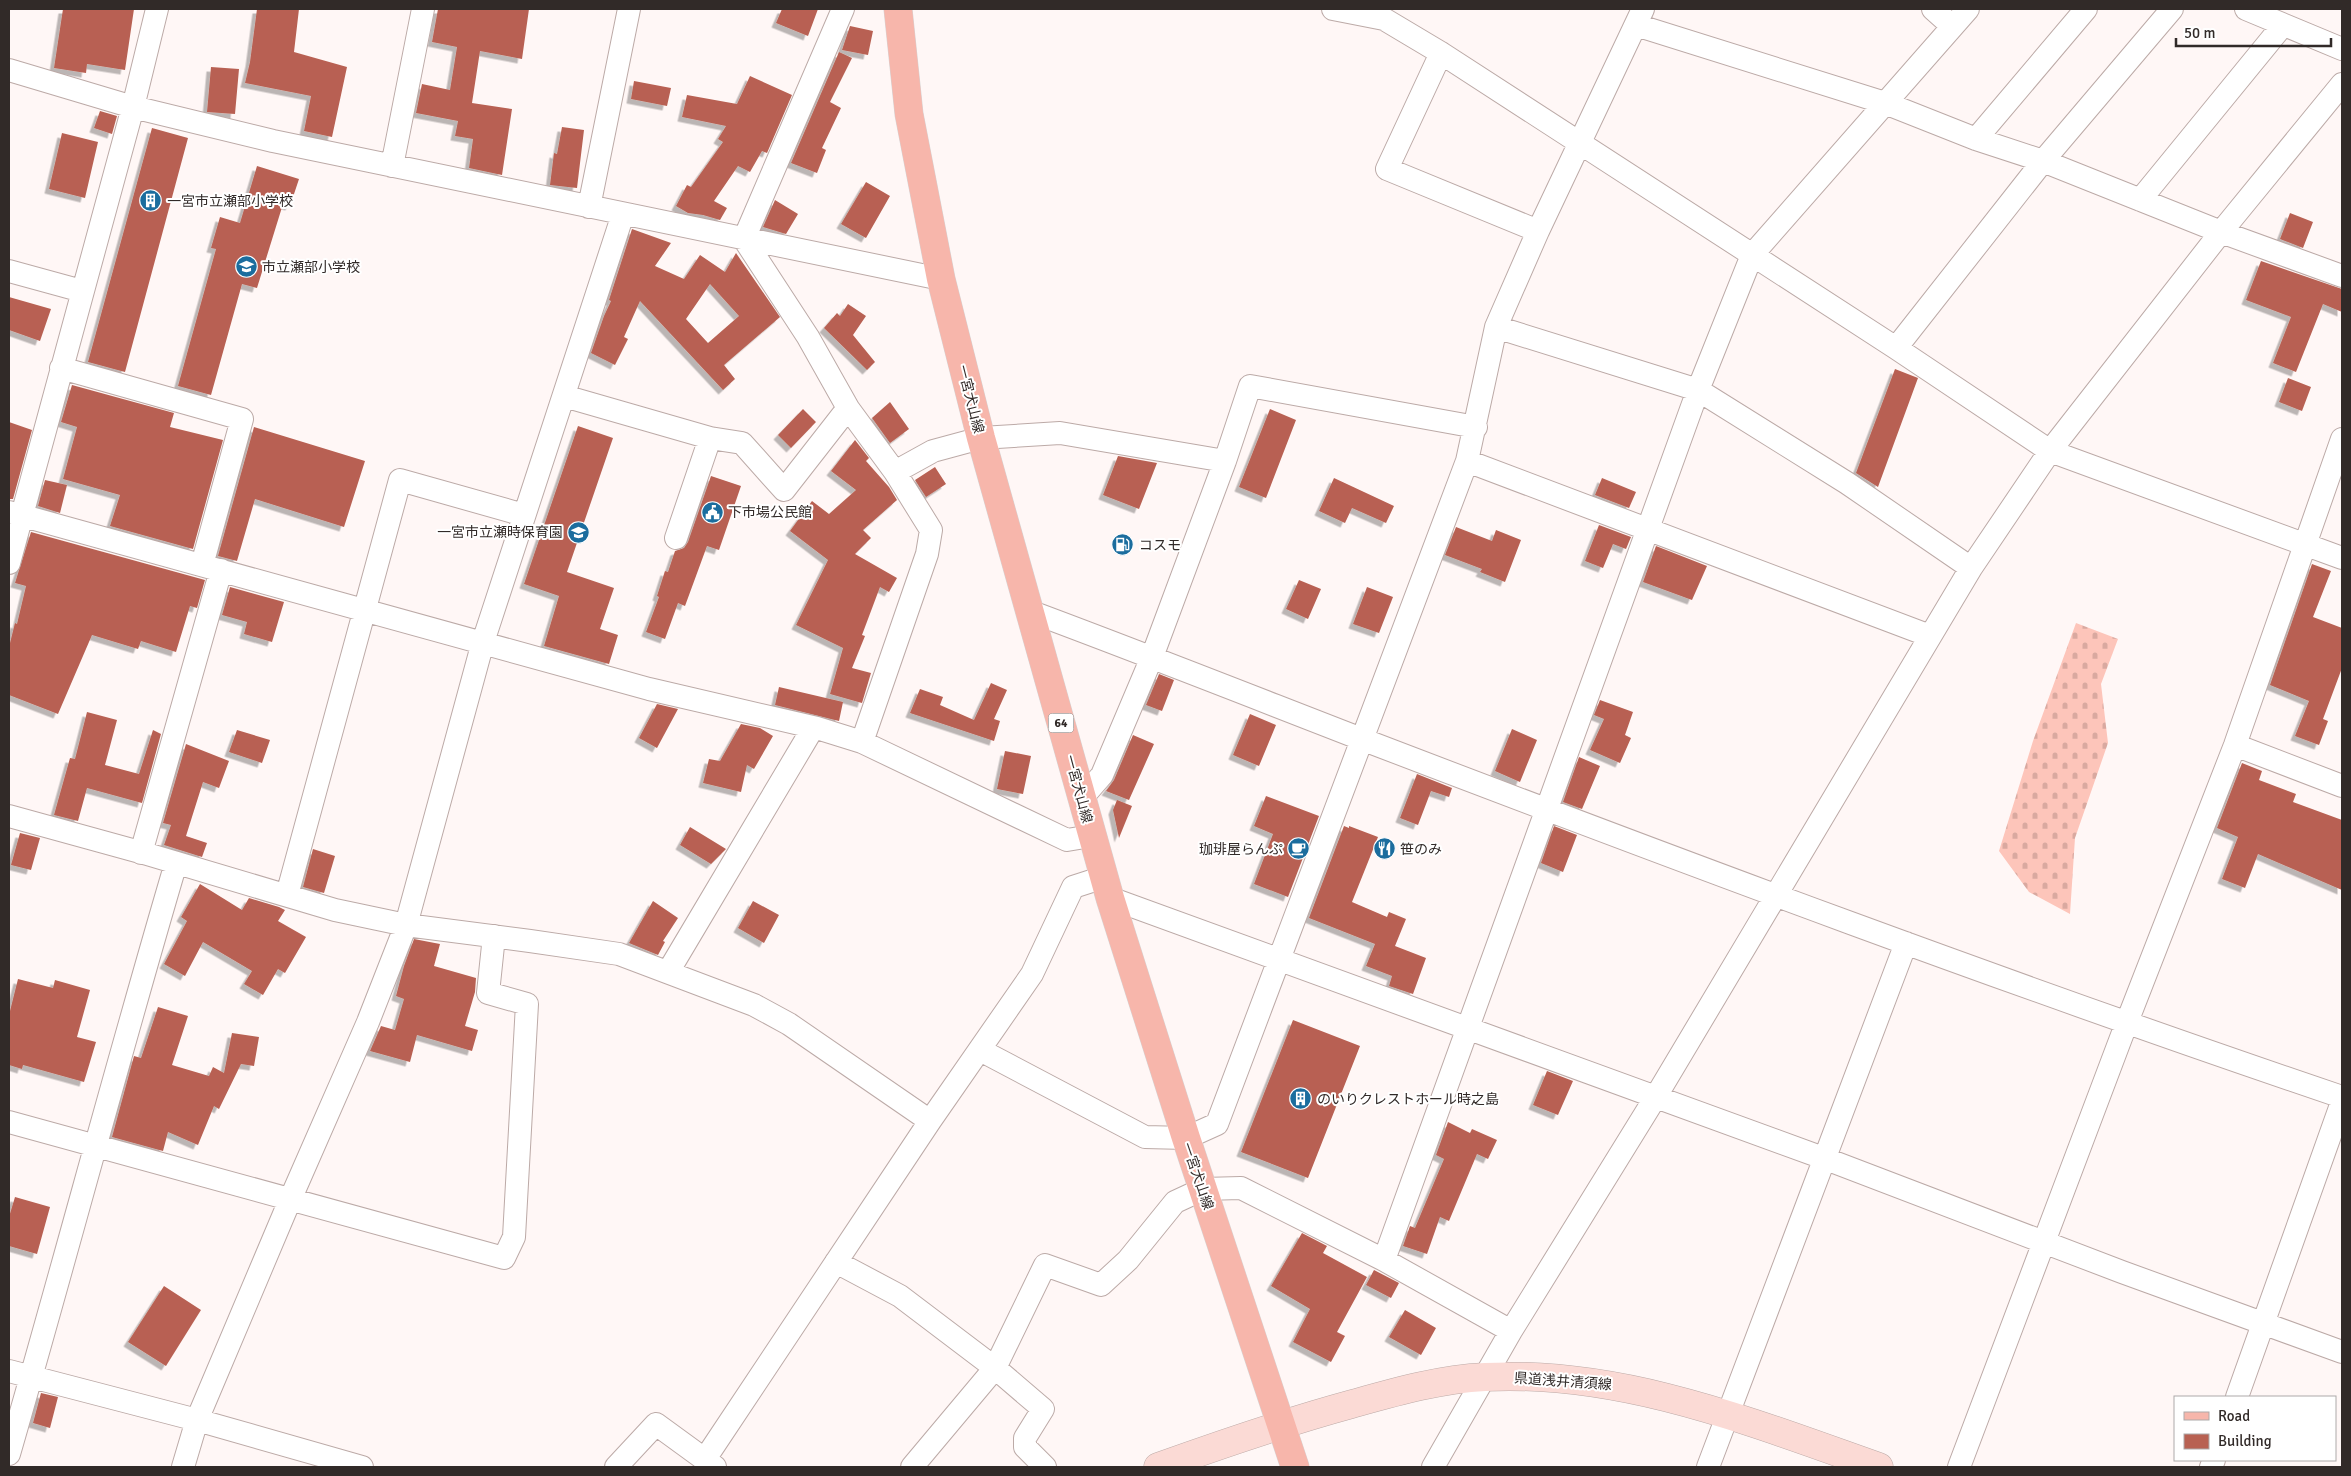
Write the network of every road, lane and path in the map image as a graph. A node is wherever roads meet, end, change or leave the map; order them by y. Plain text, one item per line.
1 (157, 9) edge
2 (422, 9) edge
3 (629, 9) edge
4 (843, 9) edge
5 (898, 9) edge
6 (1333, 9) edge
7 (1933, 9) edge
8 (1968, 9) edge
9 (2086, 9) edge
10 (2172, 9) edge
11 (2246, 9) edge
12 (1386, 14) edge
13 (1639, 17) edge
14 (2283, 25) junction
15 (1952, 26) junction
16 (2342, 49) edge
17 (1441, 53) junction
18 (9, 70) edge
19 (2342, 84) edge
20 (1885, 103) junction
21 (133, 107) junction
22 (1976, 139) junction
23 (1580, 143) junction
24 (2043, 161) junction
25 (392, 166) junction
26 (2140, 200) junction
27 (589, 207) junction
28 (623, 214) junction
29 (1538, 231) junction
30 (2221, 232) junction
31 (744, 239) junction
32 (1752, 255) junction
33 (9, 271) edge
34 (2342, 276) edge
35 (942, 279) junction
36 (82, 291) junction
37 (1496, 327) junction
38 (1896, 348) junction
39 (61, 368) junction
40 (1698, 390) junction
41 (564, 396) junction
42 (848, 408) junction
43 (1476, 427) junction
44 (710, 438) junction
45 (980, 438) junction
46 (2342, 439) edge
47 (2050, 451) junction
48 (1225, 461) junction
49 (1467, 461) junction
50 (895, 472) junction
51 (15, 514) edge
52 (524, 515) junction
53 (1649, 530) junction
54 (676, 538) dead end
55 (2304, 543) junction
56 (2342, 558) edge
57 (9, 563) edge
58 (211, 567) junction
59 (1971, 568) junction
60 (365, 610) junction
61 (1030, 611) junction
62 (1930, 636) junction
63 (483, 642) junction
64 (1152, 657) junction
65 (813, 728) junction
66 (1363, 739) junction
67 (862, 742) junction
68 (2235, 745) junction
69 (2342, 786) edge
70 (1082, 798) junction
71 (1546, 809) junction
72 (9, 816) edge
73 (1091, 836) junction
74 (141, 853) junction
75 (176, 863) junction
76 (1107, 887) junction
77 (1778, 894) junction
78 (287, 895) junction
79 (406, 926) junction
80 (494, 936) junction
81 (1906, 943) junction
82 (1280, 959) junction
83 (668, 972) junction
84 (2127, 1022) junction
85 (1468, 1027) junction
86 (980, 1050) junction
87 (2342, 1097) edge
88 (1655, 1098) junction
89 (2342, 1102) edge
90 (930, 1121) junction
91 (9, 1122) edge
92 (1186, 1138) junction
93 (96, 1146) junction
94 (1826, 1158) junction
95 (1203, 1189) junction
96 (290, 1200) junction
97 (2045, 1242) junction
98 (1384, 1260) junction
99 (836, 1262) junction
100 (2265, 1323) junction
101 (1511, 1331) junction
102 (2342, 1352) edge
103 (995, 1368) junction
104 (9, 1371) edge
105 (31, 1377) junction
106 (1484, 1377) junction
107 (2237, 1396) edge
108 (1727, 1413) junction
109 (197, 1420) junction
110 (1280, 1424) junction
111 (9, 1454) edge
112 (710, 1463) edge
113 (183, 1467) edge
114 (362, 1467) edge
115 (616, 1467) edge
116 (912, 1467) edge
117 (1045, 1467) edge
118 (1158, 1467) edge
119 (1295, 1467) edge
120 (1433, 1467) edge
121 (1708, 1467) edge
122 (1878, 1467) edge
123 (1959, 1467) edge

1 - 21 street
2 - 25 street
3 - 27 street
4 - 31 street
5 - 35 main road, 一宮犬山線 / 64
6 - 12 street
7 - 15 street
8 - 15 street
9 - 22 street
10 - 24 street
11 - 14 street
12 - 17 street
13 - 20 street
13 - 23 street
14 - 16 street
14 - 26 street
15 - 20 street
17 - 23 street
17 - 29 street
18 - 21 street
19 - 30 street
20 - 22 street
20 - 32 street
21 - 25 street
21 - 36 street
22 - 24 street
23 - 29 street
23 - 32 street
24 - 26 street
24 - 38 street
25 - 27 street
26 - 30 street
27 - 28 street
28 - 31 street
28 - 41 street
29 - 37 street
30 - 34 street
30 - 47 street
31 - 35 street
31 - 42 street
32 - 38 street
32 - 40 street
33 - 36 street
35 - 45 main road, 一宮犬山線 / 64
36 - 39 street
37 - 40 street
37 - 43 street
38 - 47 street
39 - 51 street
39 - 58 street
40 - 53 street
40 - 59 street
41 - 44 street
41 - 52 street
42 - 44 street
42 - 50 street
43 - 48 street
43 - 49 street
44 - 54 street
45 - 48 street
45 - 50 street
45 - 61 main road, 一宮犬山線 / 64
46 - 55 street
47 - 55 street
47 - 59 street
48 - 64 street
49 - 53 street
49 - 66 street
50 - 67 street
51 - 57 street
51 - 58 street
52 - 60 street
52 - 63 street
53 - 62 street
53 - 71 street
55 - 56 street
55 - 68 street
58 - 60 street
58 - 74 street
59 - 62 street
60 - 63 street
60 - 78 street
61 - 64 street
61 - 70 main road, 一宮犬山線 / 64
62 - 77 street
63 - 65 street
63 - 79 street
64 - 66 street
64 - 70 street
65 - 67 street
65 - 83 street
66 - 71 street
66 - 82 street
67 - 73 street
68 - 69 street
68 - 84 street
70 - 73 main road, 一宮犬山線 / 64
71 - 77 street
71 - 85 street
72 - 74 street
73 - 76 main road, 一宮犬山線 / 64
74 - 75 street
75 - 78 street
75 - 93 street
76 - 82 street
76 - 86 street
76 - 92 main road, 一宮犬山線 / 64
77 - 81 street
77 - 88 street
78 - 79 street
79 - 80 street
79 - 96 street
80 - 83 street
80 - 96 street
81 - 84 street
81 - 94 street
82 - 85 street
82 - 92 street
83 - 90 street
84 - 87 street
84 - 97 street
85 - 88 street
85 - 98 street
86 - 90 street
86 - 92 street
88 - 94 street
88 - 101 street
89 - 100 street
90 - 99 street
91 - 93 street
92 - 95 main road, 一宮犬山線 / 64
93 - 96 street
93 - 105 street
94 - 97 street
94 - 108 street
95 - 98 street
95 - 103 street
95 - 110 main road, 一宮犬山線 / 64
96 - 109 street
97 - 100 street
97 - 123 street
98 - 101 street
99 - 103 street
99 - 112 street
100 - 102 street
100 - 107 street
101 - 106 street
103 - 116 street
103 - 117 street
104 - 105 street
105 - 109 street
105 - 111 street
106 - 108 main road, 県道浅井清須線
106 - 110 main road, 県道浅井清須線
106 - 120 street
108 - 121 street
108 - 122 main road, 県道浅井清須線
109 - 113 street
109 - 114 street
110 - 118 main road, 県道浅井清須線
110 - 119 main road, 一宮犬山線 / 64
112 - 115 street

